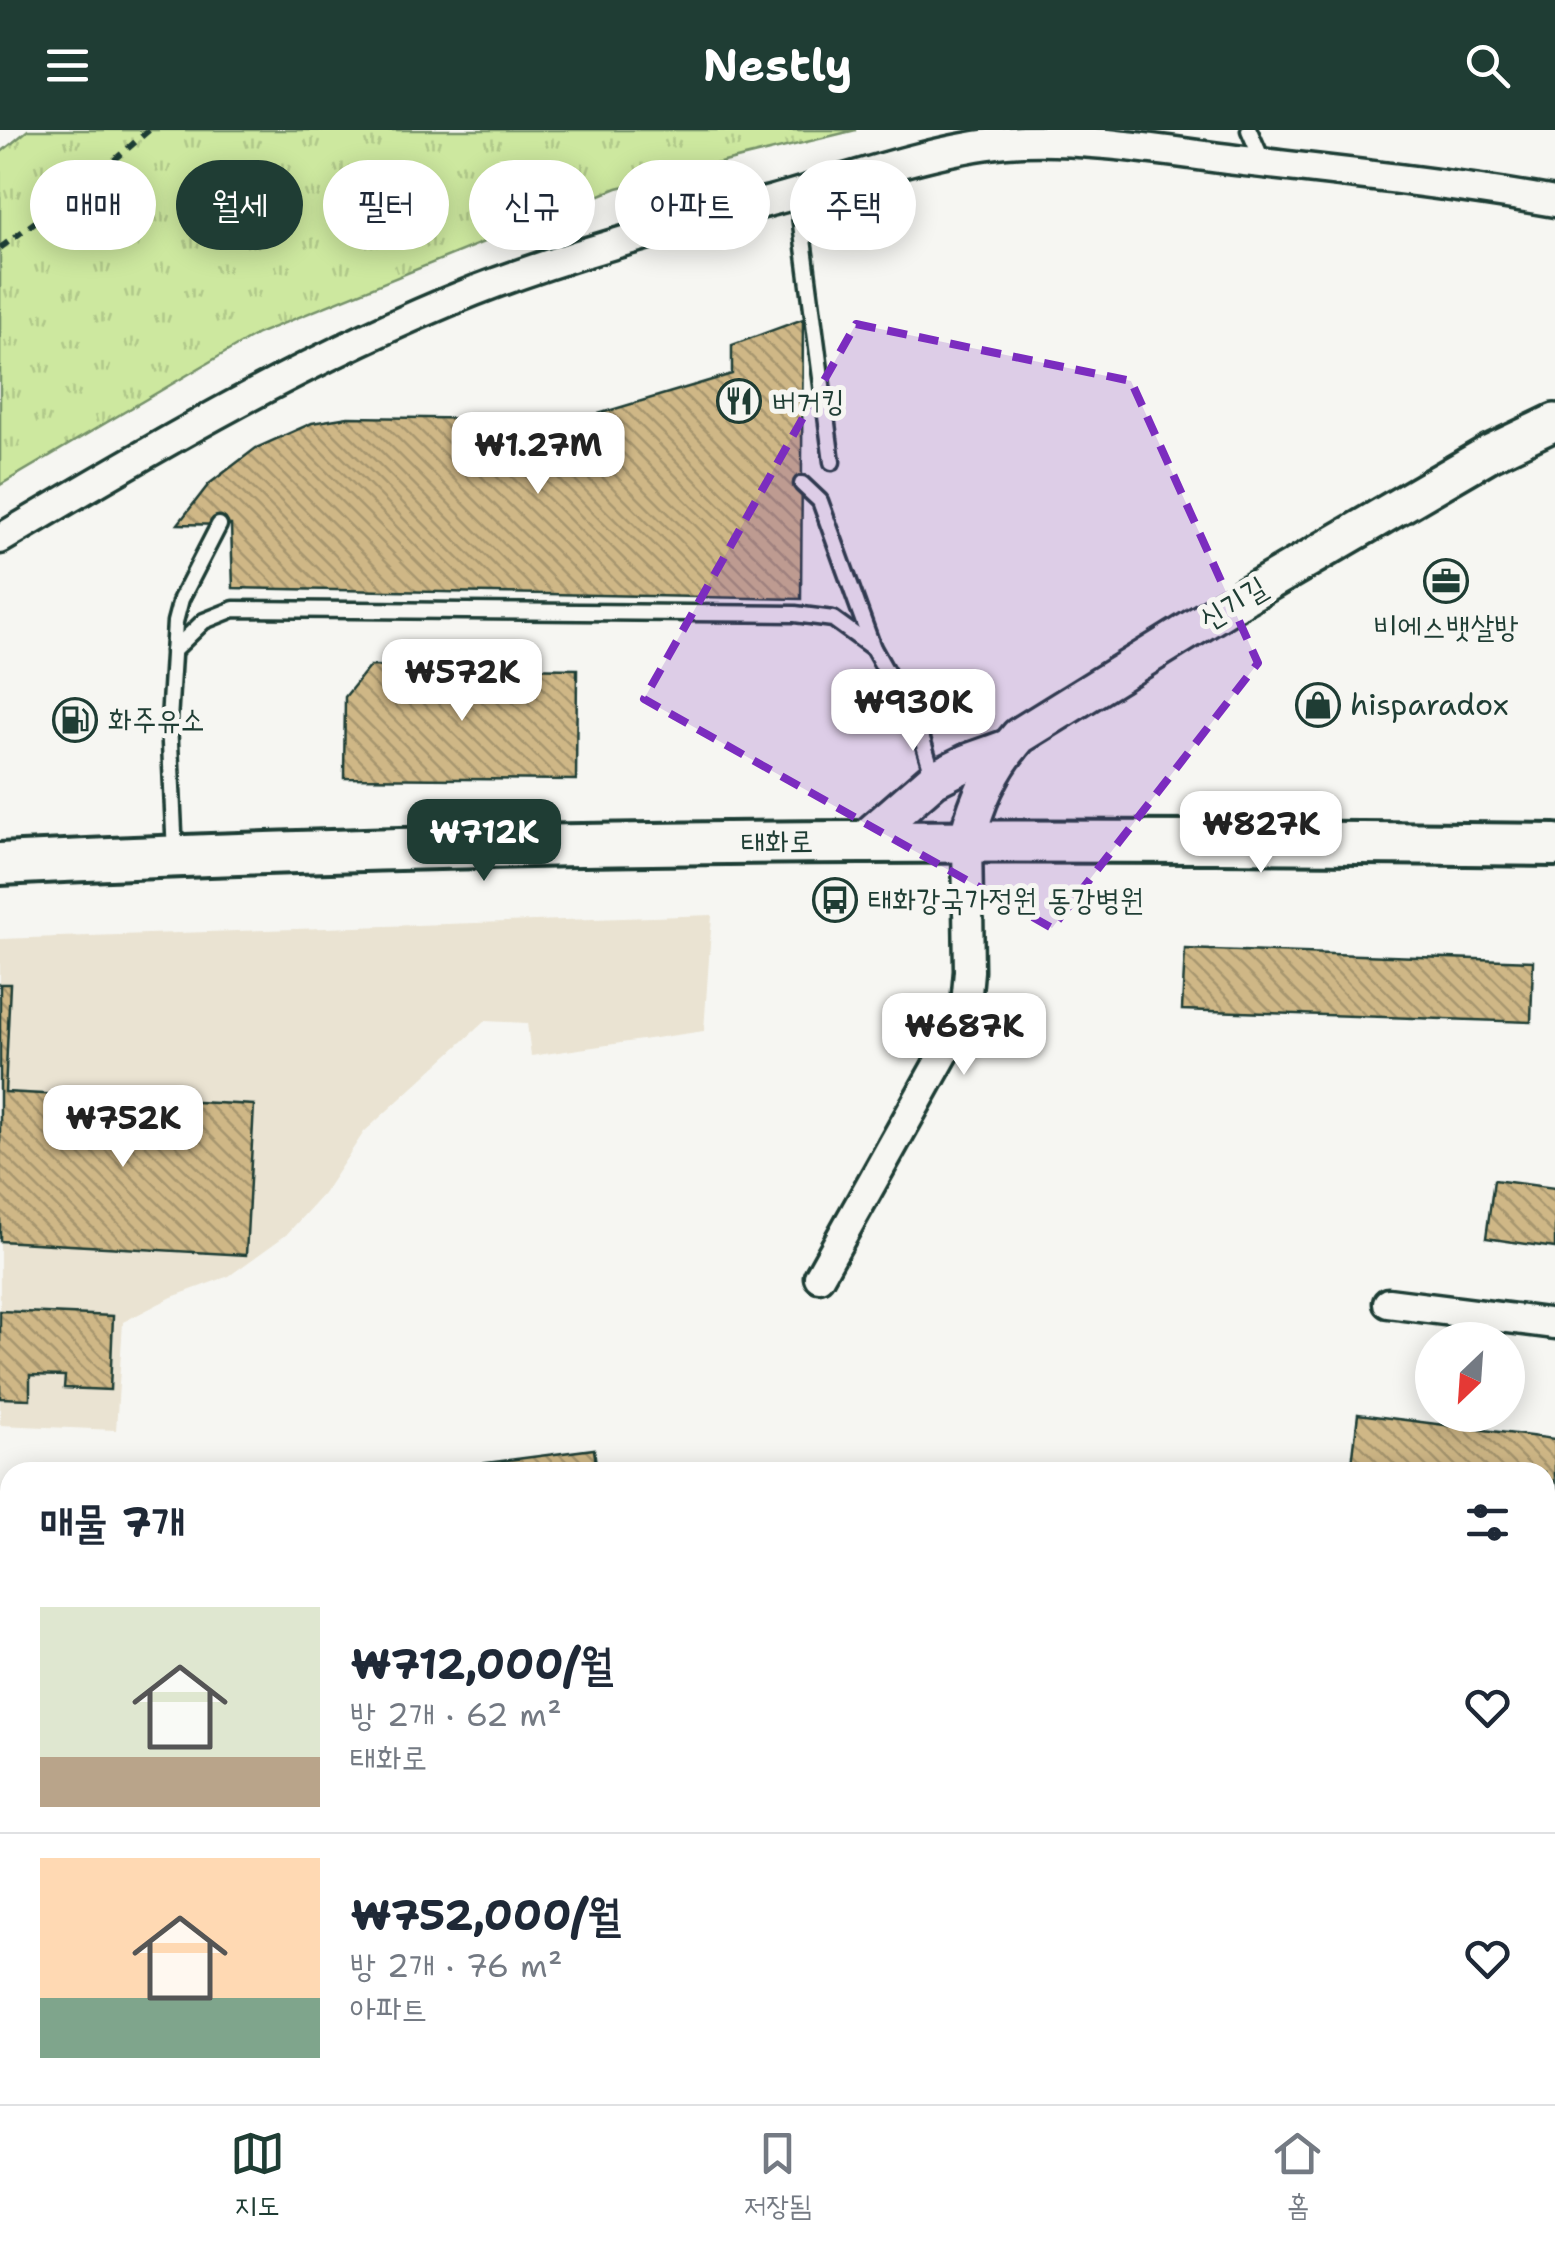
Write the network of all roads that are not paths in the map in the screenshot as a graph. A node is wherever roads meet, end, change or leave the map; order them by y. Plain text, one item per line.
1 (1249, 130) edge
2 (1017, 136) edge
3 (916, 161) edge
4 (1263, 163) junction
5 (790, 195) edge
6 (1555, 202) edge
7 (804, 250) edge
8 (1555, 422) edge
9 (832, 462) dead end
10 (802, 484) dead end
11 (219, 525) dead end
12 (0, 539) edge
13 (873, 648) junction
14 (173, 651) junction
15 (1010, 746) junction
16 (934, 778) junction
17 (864, 840) junction
18 (967, 841) junction
19 (1555, 845) edge
20 (175, 855) junction
21 (0, 864) edge
22 (819, 1277) dead end
23 (1388, 1302) dead end
24 (1555, 1324) edge

1 - 4 lane
2 - 3 street
2 - 4 street
4 - 6 street
5 - 12 street
7 - 9 lane
8 - 15 street, 신기길
10 - 13 lane
11 - 14 lane
13 - 14 lane
13 - 16 lane
14 - 20 lane
15 - 16 street
15 - 18 street, 신기길
16 - 17 street
17 - 18 main road, 태화로
17 - 20 main road, 태화로
18 - 19 main road, 태화로
18 - 22 street
20 - 21 main road, 태화로
23 - 24 street

